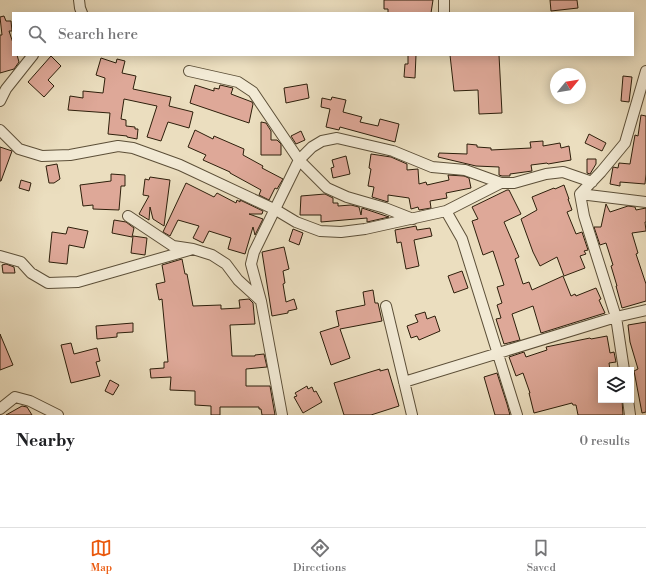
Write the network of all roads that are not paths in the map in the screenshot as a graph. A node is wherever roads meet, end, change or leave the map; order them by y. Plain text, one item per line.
1 (79, 0) edge
2 (444, 0) edge
3 (82, 12) edge
4 (444, 12) edge
5 (32, 56) edge
6 (189, 71) dead end
7 (646, 71) edge
8 (0, 101) edge
9 (0, 130) edge
10 (299, 160) junction
11 (592, 182) junction
12 (501, 183) junction
13 (580, 194) junction
14 (646, 202) edge
15 (276, 210) junction
16 (446, 211) junction
17 (128, 216) dead end
18 (414, 219) junction
19 (193, 249) junction
20 (0, 256) edge
21 (261, 301) junction
22 (386, 306) dead end
23 (646, 310) edge
24 (616, 318) junction
25 (499, 354) junction
26 (624, 367) edge
27 (404, 382) junction
28 (628, 403) edge
29 (0, 409) edge
30 (58, 415) edge
31 (282, 415) edge
32 (412, 415) edge
33 (517, 415) edge
34 (630, 415) edge

1 - 3 street
2 - 4 street
5 - 8 street
6 - 10 street
7 - 11 street
9 - 15 street
10 - 12 street
10 - 15 street
10 - 18 street
11 - 12 street
11 - 13 street
12 - 16 street
13 - 14 street
13 - 24 street
15 - 18 street
15 - 21 street
16 - 18 street
16 - 25 street
17 - 19 street
19 - 20 street
19 - 21 street
21 - 31 street
22 - 27 street
23 - 24 street
24 - 25 street
24 - 26 street
25 - 27 street
25 - 33 street
27 - 32 street
28 - 34 street
29 - 30 street

